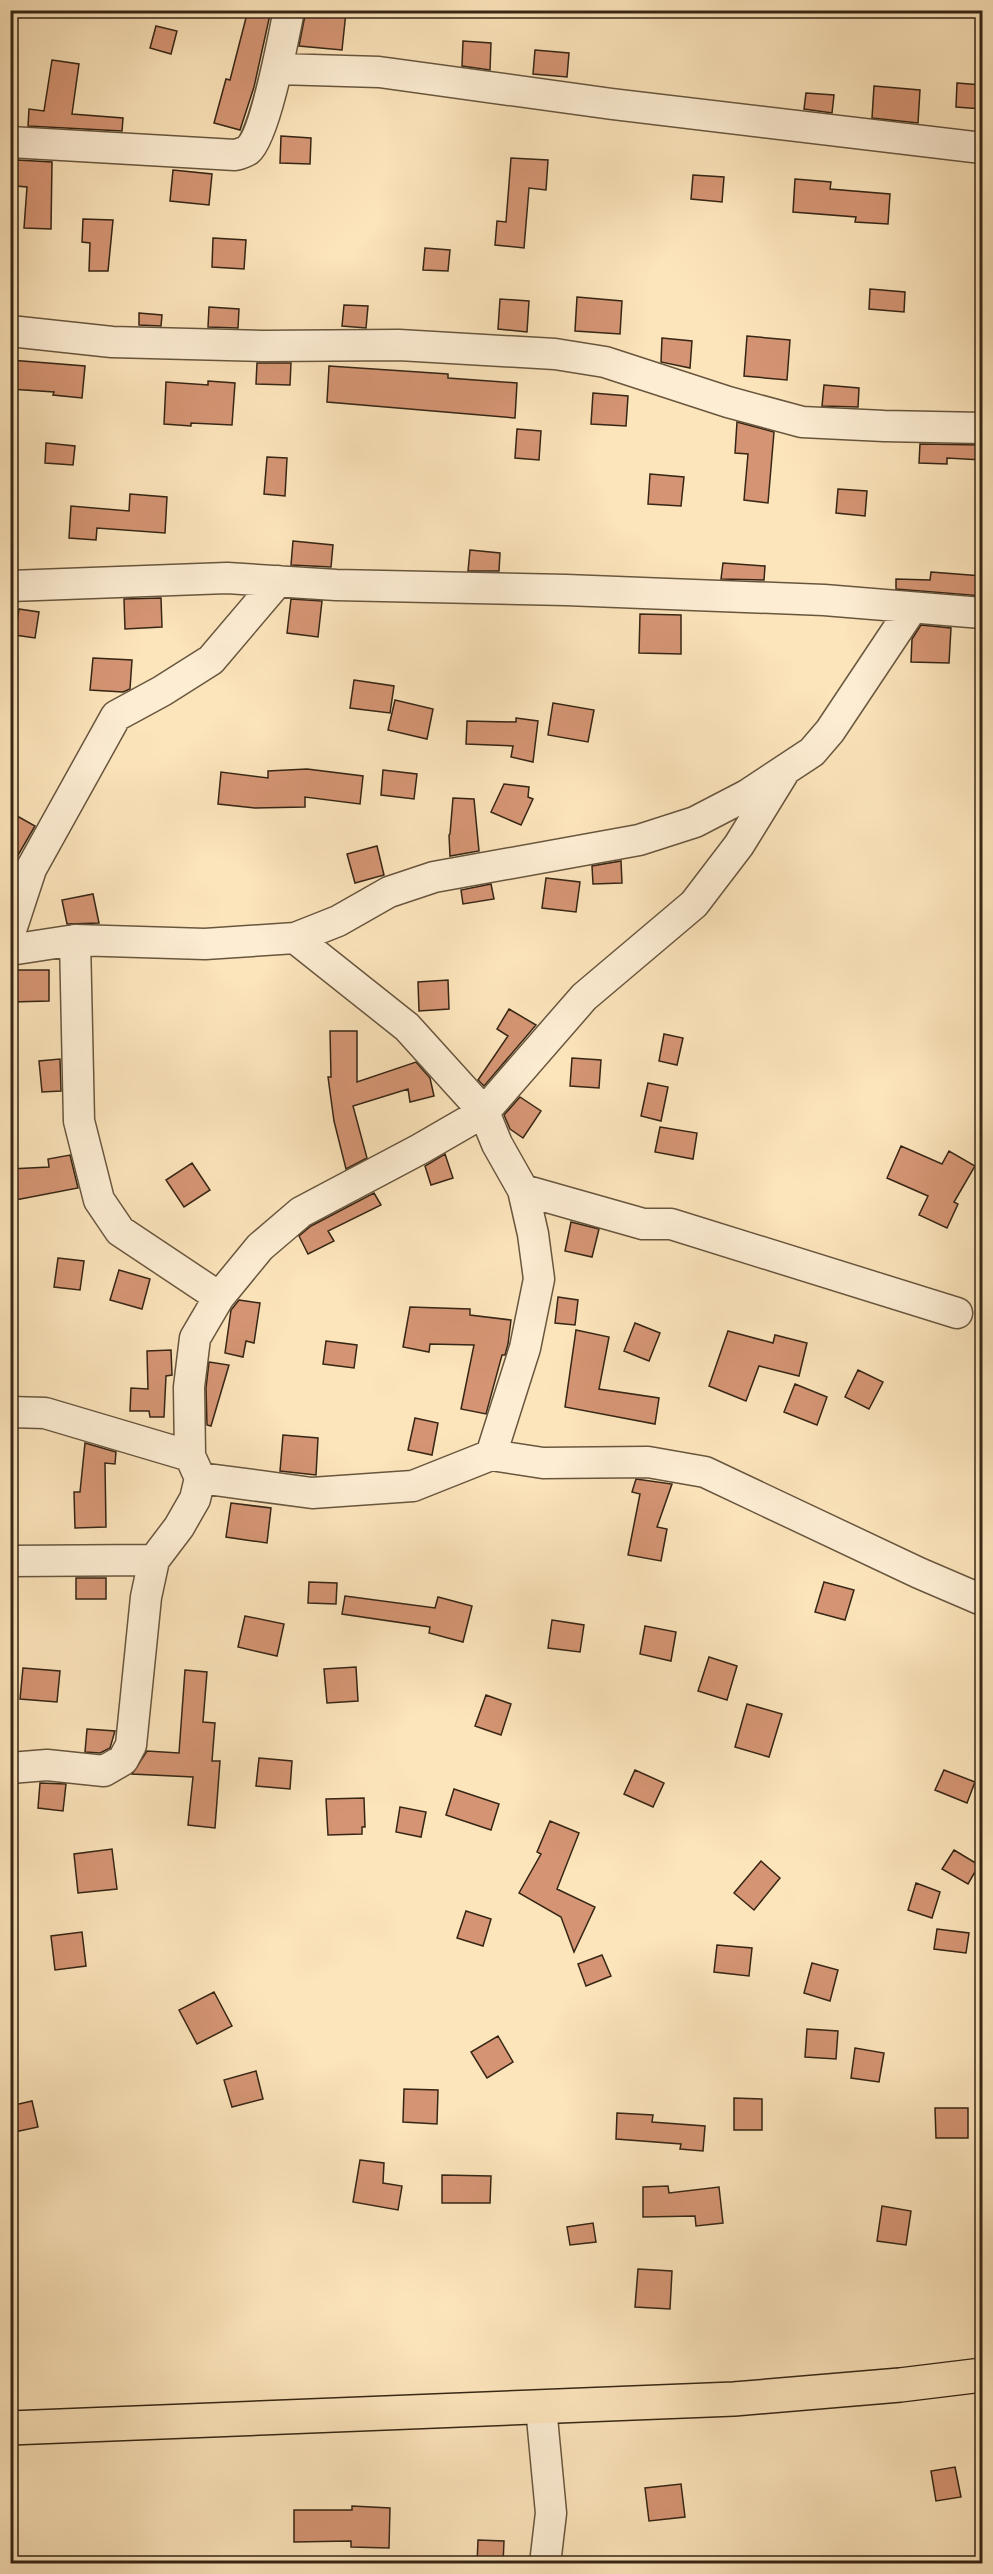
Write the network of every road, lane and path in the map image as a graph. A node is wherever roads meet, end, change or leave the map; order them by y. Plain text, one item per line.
1 (289, 10) edge
2 (278, 69) junction
3 (10, 142) edge
4 (982, 148) edge
5 (10, 331) edge
6 (982, 428) edge
7 (278, 581) junction
8 (10, 586) edge
9 (912, 608) junction
10 (982, 613) edge
11 (784, 772) junction
12 (21, 865) edge
13 (10, 933) edge
14 (295, 938) junction
15 (75, 940) junction
16 (10, 950) edge
17 (484, 1112) junction
18 (523, 1190) junction
19 (219, 1297) junction
20 (957, 1313) dead end
21 (10, 1412) edge
22 (491, 1455) junction
23 (195, 1467) junction
24 (154, 1560) junction
25 (10, 1561) edge
26 (982, 1600) edge
27 (10, 1768) edge
28 (982, 2375) edge
29 (541, 2407) junction
30 (10, 2428) edge
31 (545, 2564) edge

1 - 2 street
2 - 3 street
2 - 4 street
5 - 6 street
7 - 8 street
7 - 9 street
7 - 12 street
9 - 10 street
9 - 11 street
11 - 14 street
11 - 17 street
12 - 13 street
14 - 15 street
14 - 17 street
15 - 16 street
15 - 19 street
17 - 18 street
17 - 19 street
18 - 20 street
18 - 22 street
19 - 23 street
21 - 23 street
22 - 23 street
22 - 26 street
23 - 24 street
24 - 25 street
24 - 27 street
28 - 29 main road
29 - 30 main road
29 - 31 street

